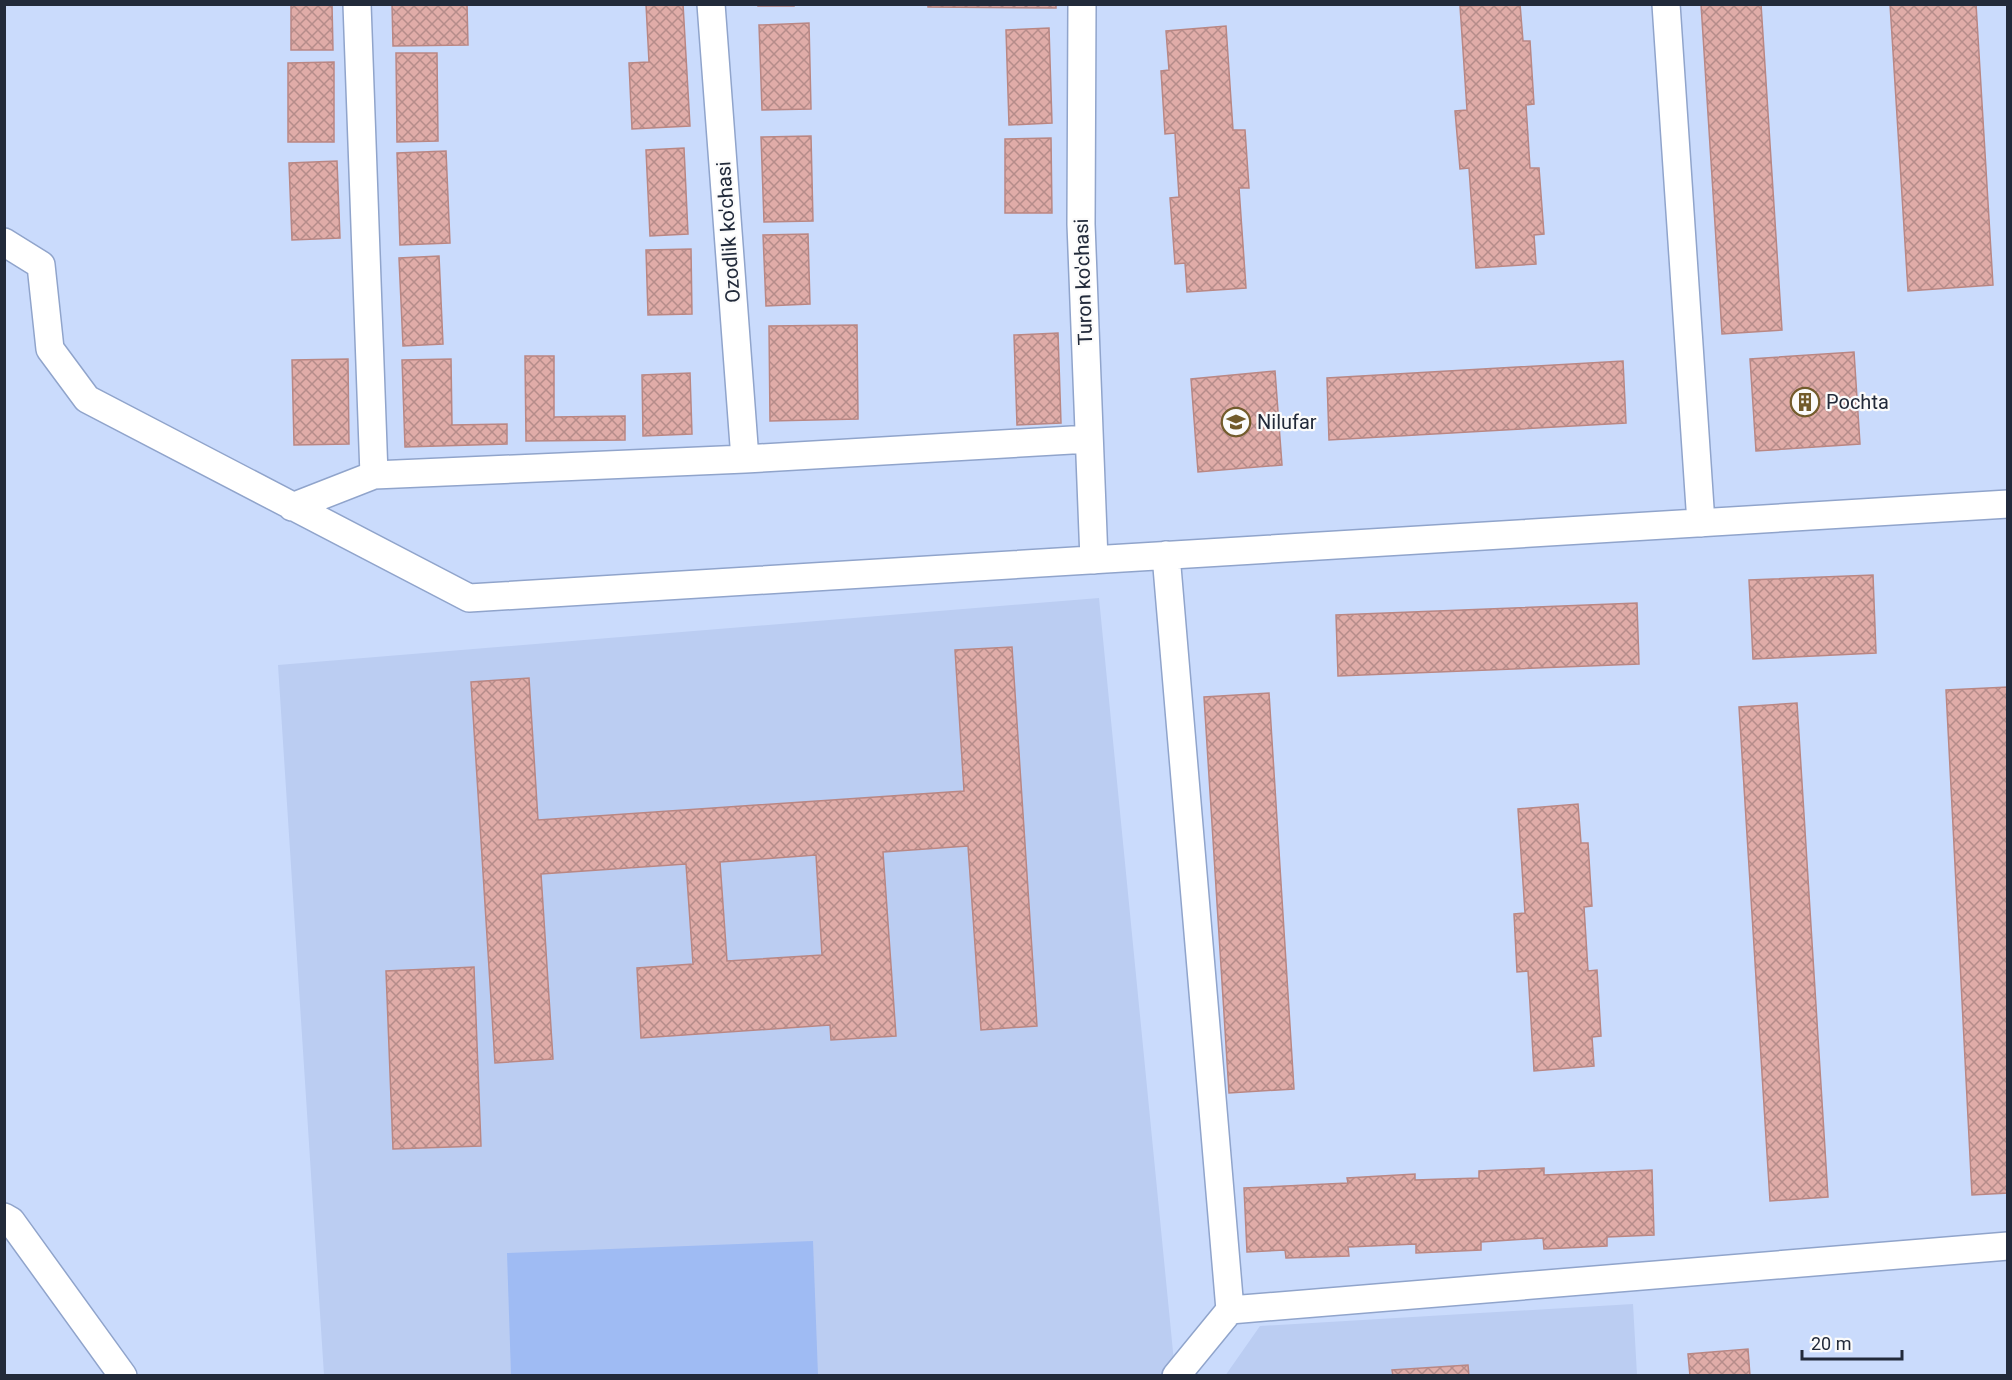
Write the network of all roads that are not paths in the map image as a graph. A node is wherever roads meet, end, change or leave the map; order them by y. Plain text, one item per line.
1 (357, 4) edge
2 (711, 4) edge
3 (1082, 4) edge
4 (1666, 4) edge
5 (4, 242) edge
6 (1089, 439) junction
7 (745, 459) junction
8 (374, 475) junction
9 (2007, 504) edge
10 (292, 507) junction
11 (1701, 523) junction
12 (1166, 555) junction
13 (1094, 560) junction
14 (4, 1217) edge
15 (2007, 1246) edge
16 (1230, 1310) junction
17 (123, 1376) edge
18 (1176, 1376) edge

1 - 8 street
2 - 7 street, Ozodlik ko'chasi
3 - 6 street, Turon ko'chasi
4 - 11 street
5 - 10 street
6 - 7 street
6 - 13 street, Turon ko'chasi
7 - 8 street
8 - 10 street
9 - 11 street
10 - 13 street
11 - 12 street
12 - 13 street
12 - 16 street
14 - 17 street
15 - 16 street
16 - 18 street

